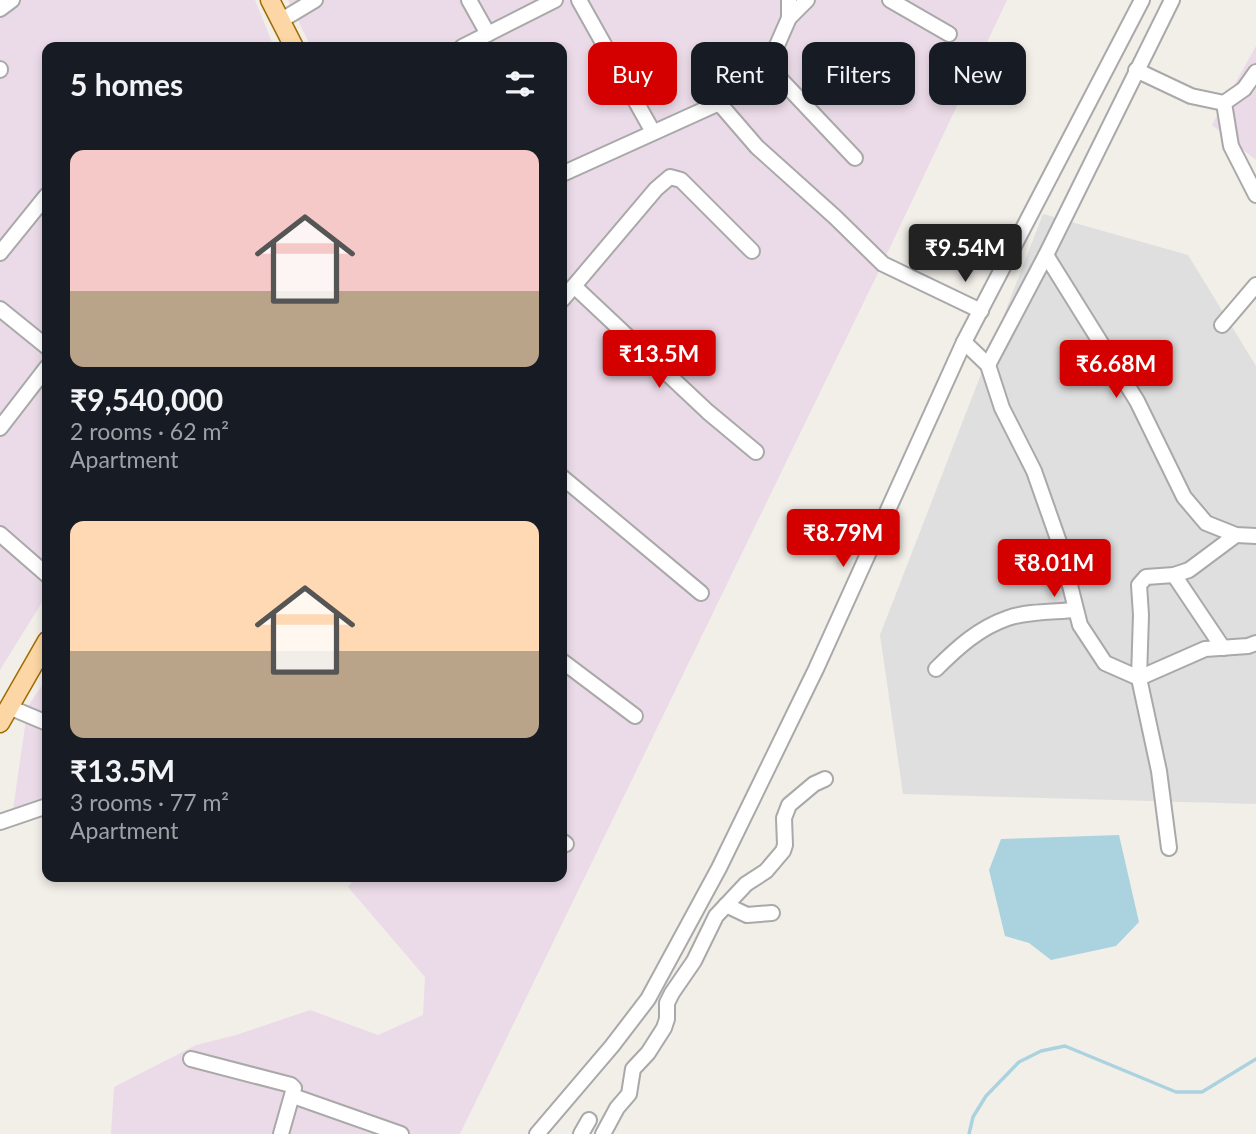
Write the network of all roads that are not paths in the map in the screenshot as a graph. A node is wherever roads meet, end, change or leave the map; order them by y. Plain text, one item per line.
1 (12, 0) edge
2 (270, 0) edge
3 (315, 0) edge
4 (469, 0) edge
5 (555, 0) edge
6 (579, 0) edge
7 (789, 0) edge
8 (807, 0) edge
9 (890, 0) edge
10 (1142, 0) edge
11 (1172, 0) edge
12 (0, 9) edge
13 (789, 18) junction
14 (281, 21) junction
15 (488, 34) junction
16 (949, 34) dead end
17 (292, 42) edge
18 (472, 42) edge
19 (778, 42) edge
20 (1136, 70) junction
21 (1256, 72) edge
22 (788, 87) edge
23 (1224, 103) junction
24 (714, 105) edge
25 (721, 105) edge
26 (653, 132) junction
27 (855, 158) dead end
28 (567, 172) edge
29 (1256, 195) edge
30 (42, 201) edge
31 (752, 251) dead end
32 (0, 253) edge
33 (1046, 255) junction
34 (1256, 285) edge
35 (574, 286) junction
36 (567, 294) edge
37 (0, 309) edge
38 (981, 311) junction
39 (1222, 325) dead end
40 (964, 342) junction
41 (42, 343) edge
42 (988, 365) junction
43 (42, 373) edge
44 (0, 428) edge
45 (757, 452) dead end
46 (567, 481) edge
47 (0, 534) edge
48 (1236, 535) junction
49 (1256, 536) edge
50 (42, 571) edge
51 (1174, 575) junction
52 (701, 593) dead end
53 (1075, 610) junction
54 (1256, 643) edge
55 (1223, 648) junction
56 (42, 650) edge
57 (567, 665) edge
58 (936, 669) dead end
59 (1139, 678) junction
60 (9, 707) junction
61 (635, 716) dead end
62 (42, 721) edge
63 (0, 723) edge
64 (825, 779) dead end
65 (42, 808) edge
66 (0, 822) edge
67 (1169, 848) dead end
68 (726, 905) junction
69 (772, 913) dead end
70 (191, 1059) dead end
71 (293, 1096) junction
72 (589, 1120) dead end
73 (281, 1134) edge
74 (401, 1134) edge
75 (537, 1134) edge
76 (581, 1134) edge
77 (603, 1134) edge

1 - 12 street
2 - 14 main road
3 - 14 street
4 - 15 street
5 - 15 street
6 - 26 street
7 - 13 street
8 - 13 street
9 - 16 street
10 - 38 street
11 - 20 street
13 - 19 street
14 - 17 main road
15 - 18 street
20 - 23 street
20 - 33 street
21 - 23 street
22 - 27 street
23 - 29 street
24 - 26 street
25 - 38 street
26 - 28 street
30 - 32 street
31 - 35 street
33 - 42 street
33 - 48 street
34 - 39 street
35 - 36 street
35 - 45 street
37 - 41 street
38 - 40 street
40 - 42 street
40 - 75 street
42 - 53 street
43 - 44 street
46 - 52 street
47 - 50 street
48 - 49 street
48 - 51 street
51 - 55 street
51 - 59 street
53 - 58 street
53 - 59 street
54 - 55 street
55 - 59 street
56 - 60 main road
57 - 61 street
59 - 67 street
60 - 62 street
60 - 63 main road
64 - 68 street
65 - 66 street
68 - 69 street
68 - 77 street
70 - 71 street
71 - 73 street
71 - 74 street
72 - 76 street

